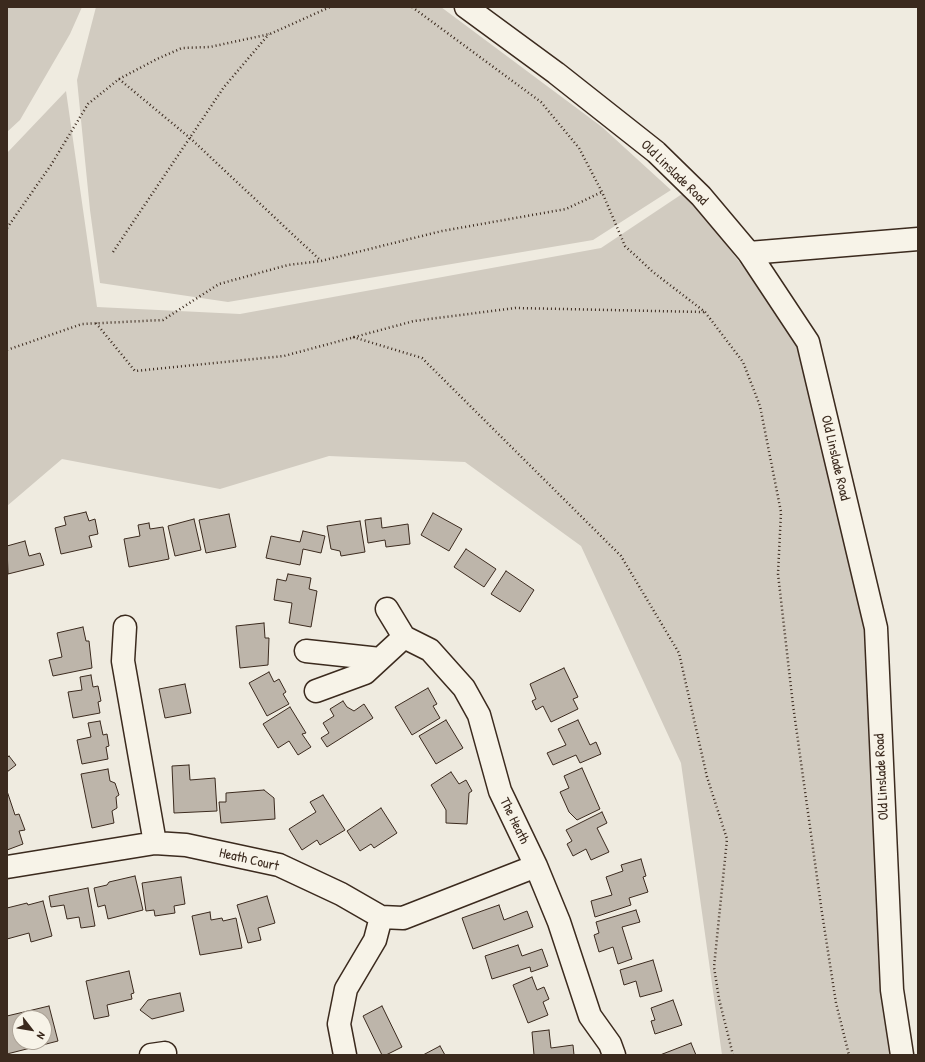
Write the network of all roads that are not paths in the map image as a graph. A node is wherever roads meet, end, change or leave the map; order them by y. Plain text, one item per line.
1 (466, 7) edge
2 (918, 239) edge
3 (748, 253) junction
4 (387, 609) dead end
5 (125, 627) dead end
6 (404, 637) junction
7 (306, 651) dead end
8 (380, 659) junction
9 (316, 691) dead end
10 (155, 843) junction
11 (536, 866) junction
12 (7, 867) edge
13 (381, 917) junction
14 (345, 1055) edge
15 (614, 1055) edge
16 (902, 1055) edge

1 - 3 street, Old Linslade Road
2 - 3 street
3 - 16 street, Old Linslade Road
4 - 6 street
5 - 10 street
6 - 8 street
6 - 11 street, The Heath
7 - 8 street
8 - 9 street
10 - 12 street, Heath Court
10 - 13 street, Heath Court
11 - 13 street, Heath Court
11 - 15 street, The Heath
13 - 14 street

